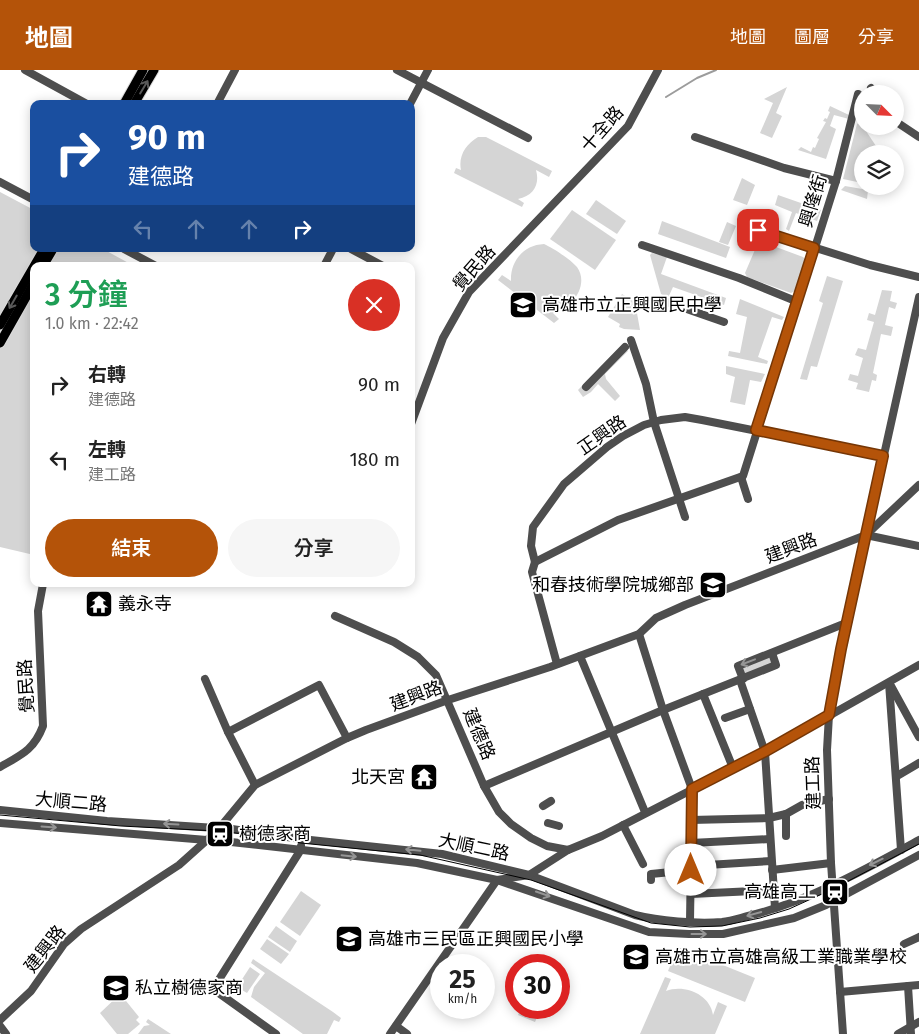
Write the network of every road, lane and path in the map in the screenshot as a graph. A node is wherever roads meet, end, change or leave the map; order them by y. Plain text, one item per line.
1 (25, 70) edge
2 (143, 70) edge
3 (154, 70) edge
4 (235, 70) edge
5 (397, 70) edge
6 (428, 70) edge
7 (658, 70) edge
8 (421, 82) junction
9 (80, 100) edge
10 (126, 100) edge
11 (136, 100) edge
12 (219, 100) edge
13 (412, 100) edge
14 (854, 110) edge
15 (904, 127) edge
16 (695, 137) dead end
17 (919, 137) edge
18 (528, 138) dead end
19 (578, 179) joint
20 (836, 181) junction
21 (0, 182) edge
22 (30, 198) edge
23 (758, 230) dead end
24 (642, 246) dead end
25 (814, 248) junction
26 (137, 252) edge
27 (357, 252) edge
28 (151, 262) edge
29 (375, 262) edge
30 (30, 273) edge
31 (919, 278) edge
32 (30, 289) edge
33 (919, 297) edge
34 (658, 298) dead end
35 (798, 302) junction
36 (724, 322) dead end
37 (0, 325) edge
38 (631, 340) dead end
39 (0, 342) edge
40 (625, 347) dead end
41 (586, 386) dead end
42 (415, 403) edge
43 (654, 422) junction
44 (756, 430) junction
45 (883, 456) junction
46 (741, 477) junction
47 (919, 485) edge
48 (679, 498) junction
49 (748, 500) dead end
50 (685, 517) dead end
51 (866, 535) junction
52 (919, 546) edge
53 (535, 562) junction
54 (42, 587) edge
55 (335, 616) dead end
56 (846, 623) junction
57 (639, 634) junction
58 (772, 653) junction
59 (580, 656) junction
60 (557, 664) junction
61 (919, 665) edge
62 (205, 679) dead end
63 (741, 679) junction
64 (889, 683) junction
65 (703, 694) junction
66 (448, 700) junction
67 (750, 709) junction
68 (663, 710) junction
69 (829, 715) junction
70 (725, 718) dead end
71 (228, 732) junction
72 (611, 733) junction
73 (919, 737) edge
74 (347, 738) junction
75 (764, 752) junction
76 (919, 763) edge
77 (0, 766) edge
78 (732, 768) junction
79 (897, 776) junction
80 (255, 785) junction
81 (484, 786) junction
82 (692, 789) junction
83 (828, 799) junction
84 (551, 801) dead end
85 (543, 806) dead end
86 (0, 810) edge
87 (645, 812) junction
88 (786, 814) junction
89 (769, 818) junction
90 (691, 820) junction
91 (0, 823) edge
92 (548, 823) dead end
93 (623, 825) junction
94 (559, 826) dead end
95 (220, 828) junction
96 (786, 836) dead end
97 (302, 839) junction
98 (770, 839) junction
99 (207, 840) junction
100 (919, 840) edge
101 (691, 843) junction
102 (568, 850) junction
103 (901, 850) junction
104 (300, 851) junction
105 (919, 855) edge
106 (772, 861) junction
107 (831, 863) junction
108 (643, 864) dead end
109 (691, 868) junction
110 (772, 870) junction
111 (530, 875) junction
112 (497, 880) junction
113 (651, 880) dead end
114 (833, 885) junction
115 (774, 890) junction
116 (691, 894) junction
117 (834, 901) junction
118 (775, 908) junction
119 (690, 921) junction
120 (919, 937) edge
121 (904, 944) dead end
122 (919, 985) edge
123 (908, 986) junction
124 (840, 992) junction
125 (0, 1020) edge
126 (919, 1022) edge
127 (0, 1026) edge
128 (396, 1026) junction
129 (911, 1030) edge
130 (6, 1034) edge
131 (276, 1034) edge
132 (390, 1034) edge
133 (407, 1034) edge
134 (843, 1034) edge
135 (898, 1034) edge

1 - 9 street
2 - 10 main road
11 -> 3 main road
4 - 12 street
5 - 8 street
6 - 8 street
7 - 19 street, 十全路
8 - 13 street
8 - 18 street
14 - 20 street, 興隆街
15 - 17 street
16 - 20 street
19 - 42 street, 覺民路
20 - 25 street, 興隆街
21 - 22 street
23 - 25 street
24 - 35 street
25 - 31 street
25 - 35 street, 興隆街
26 - 28 street
27 - 29 street
30 -> 37 main road
32 - 39 main road
33 - 45 street, 建工路
34 - 36 street
35 - 44 street, 興隆街
38 - 43 street
40 - 41 street
43 - 44 street, 正興路
43 - 48 street
43 - 53 street, 正興路
44 - 45 street, 正興路
44 - 46 street, 興隆街
45 - 51 street, 建工路
46 - 48 street
46 - 49 street
47 - 51 street, 建工路
48 - 50 street
48 - 53 street
51 - 52 street
51 - 56 street, 建工路
51 - 57 street, 建興路
53 - 60 street, 正興路
54 - 77 street, 覺民路
55 - 66 street, 建德路
56 - 58 street
56 - 69 street, 建工路
57 - 59 street, 建興路
57 - 68 street
58 -> 63 street
58 - 63 street
59 - 60 street, 建興路
59 - 72 street
60 - 66 street, 建興路
61 - 64 street
62 - 71 street
63 - 65 street
63 - 67 street
64 - 69 street
64 - 73 street
64 - 79 street
65 - 68 street
65 - 78 street
66 - 74 street, 建興路
66 - 81 street, 建德路
67 - 70 street
67 - 75 street
68 - 72 street
68 - 82 street
69 - 75 street
69 - 83 street, 建工路
71 - 74 street
71 - 80 street
72 - 81 street
72 - 87 street
74 - 80 street, 建興路
75 - 78 street
75 - 89 street
76 - 79 street
78 - 82 street
79 - 103 street
80 - 95 street, 建興路
81 - 102 street, 建德路
82 - 87 street
82 - 90 street
83 - 88 street
83 - 107 street, 建工路
84 - 85 street
95 -> 86 street, 大順二路
87 - 93 street
88 - 89 street
88 - 96 street
89 - 90 street
89 - 98 street
90 - 101 street
91 -> 99 street, 大順二路
92 - 94 street
93 - 102 street
93 - 108 street
95 - 97 street, 大順二路
95 - 99 street, 建興路
97 - 104 street
111 -> 97 street, 大順二路
98 - 101 street
98 - 106 street
99 - 104 street, 大順二路
99 - 125 street, 建興路
100 - 103 street, 大順二路
101 - 109 street
102 - 111 street
103 -> 114 street, 大順二路
104 -> 112 street, 大順二路
104 - 131 street
105 - 117 street, 大順二路
106 - 109 street
106 - 110 street
107 - 110 street
107 - 114 street, 建工路
109 - 113 street
109 - 116 street
110 - 115 street
111 - 112 street
111 - 119 street, 大順二路
112 -> 117 street, 大順二路
112 - 128 street
114 - 117 street, 建工路
114 - 118 street, 大順二路
115 - 116 street
115 - 118 street
116 - 119 street
117 - 124 street, 建工路
118 -> 119 street, 大順二路
120 - 121 street
122 - 123 street
123 - 124 street
123 - 129 street
124 - 134 street, 建工路
126 - 129 street
127 - 130 street
128 - 132 street
128 - 133 street
129 - 135 street

